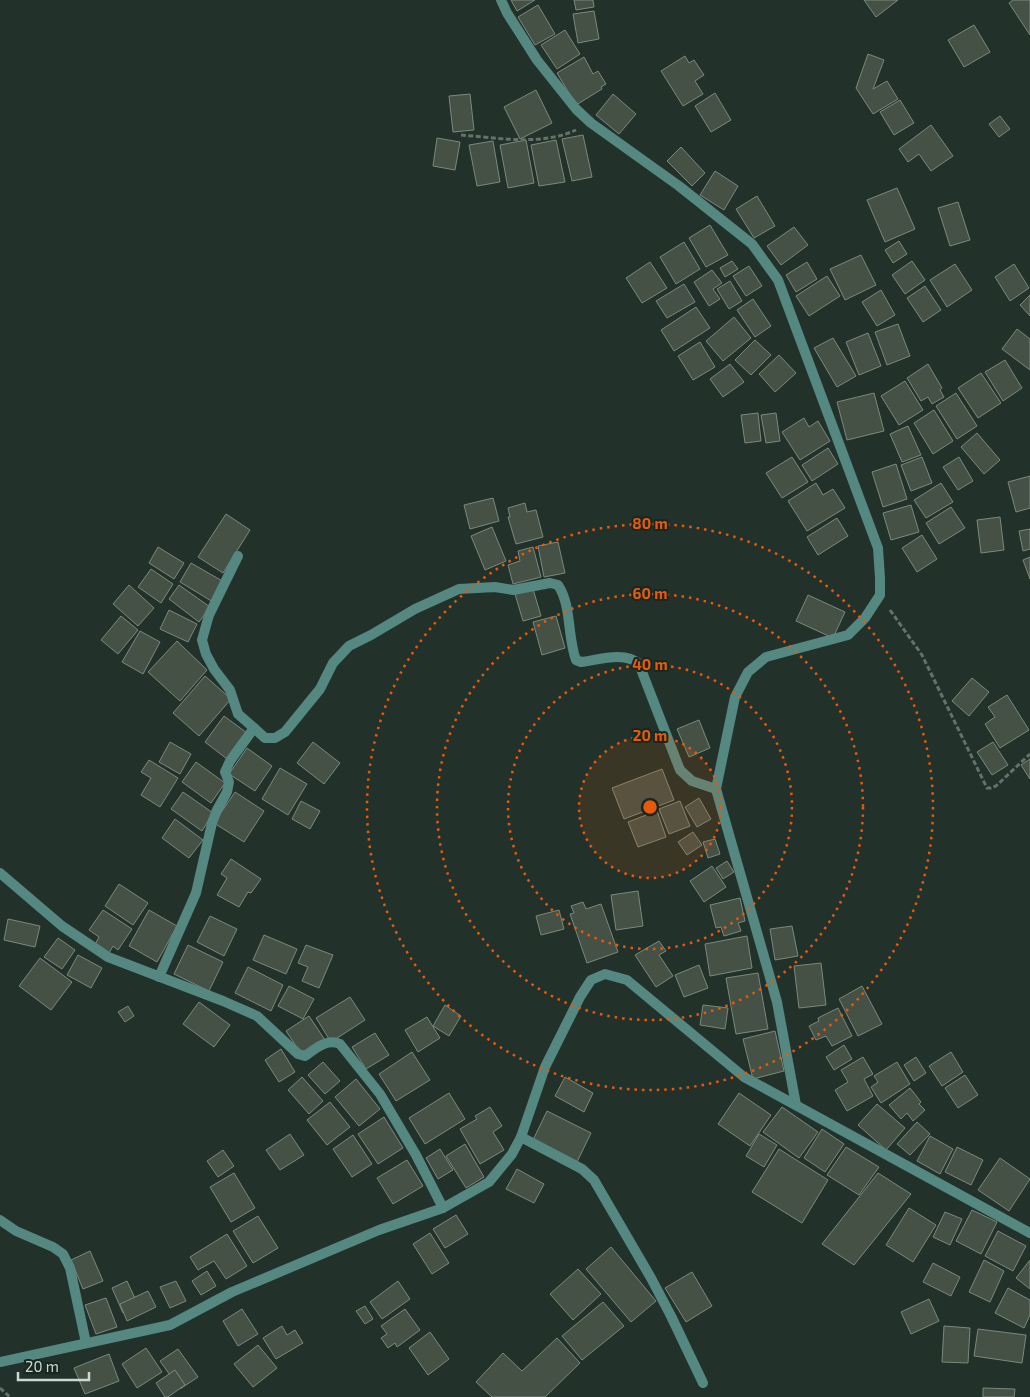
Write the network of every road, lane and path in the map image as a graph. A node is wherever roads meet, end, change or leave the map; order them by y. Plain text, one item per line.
1 (501, 0) edge
2 (572, 132) dead end
3 (461, 135) dead end
4 (238, 556) dead end
5 (880, 595) junction
6 (254, 728) junction
7 (1030, 754) edge
8 (716, 789) junction
9 (0, 873) edge
10 (159, 977) junction
11 (796, 1105) junction
12 (520, 1137) junction
13 (443, 1208) junction
14 (0, 1220) edge
15 (1030, 1233) edge
16 (86, 1343) junction
17 (0, 1362) edge
18 (703, 1383) dead end
19 (0, 1388) edge
20 (10, 1397) edge

1 - 5 street
2 - 3 path
4 - 6 street
5 - 7 path
5 - 8 street
6 - 8 street
6 - 10 street
8 - 11 street
9 - 10 street
10 - 13 street
11 - 12 street
11 - 15 street
12 - 13 street
12 - 18 street
13 - 16 street
14 - 16 street
16 - 17 street
19 - 20 path

